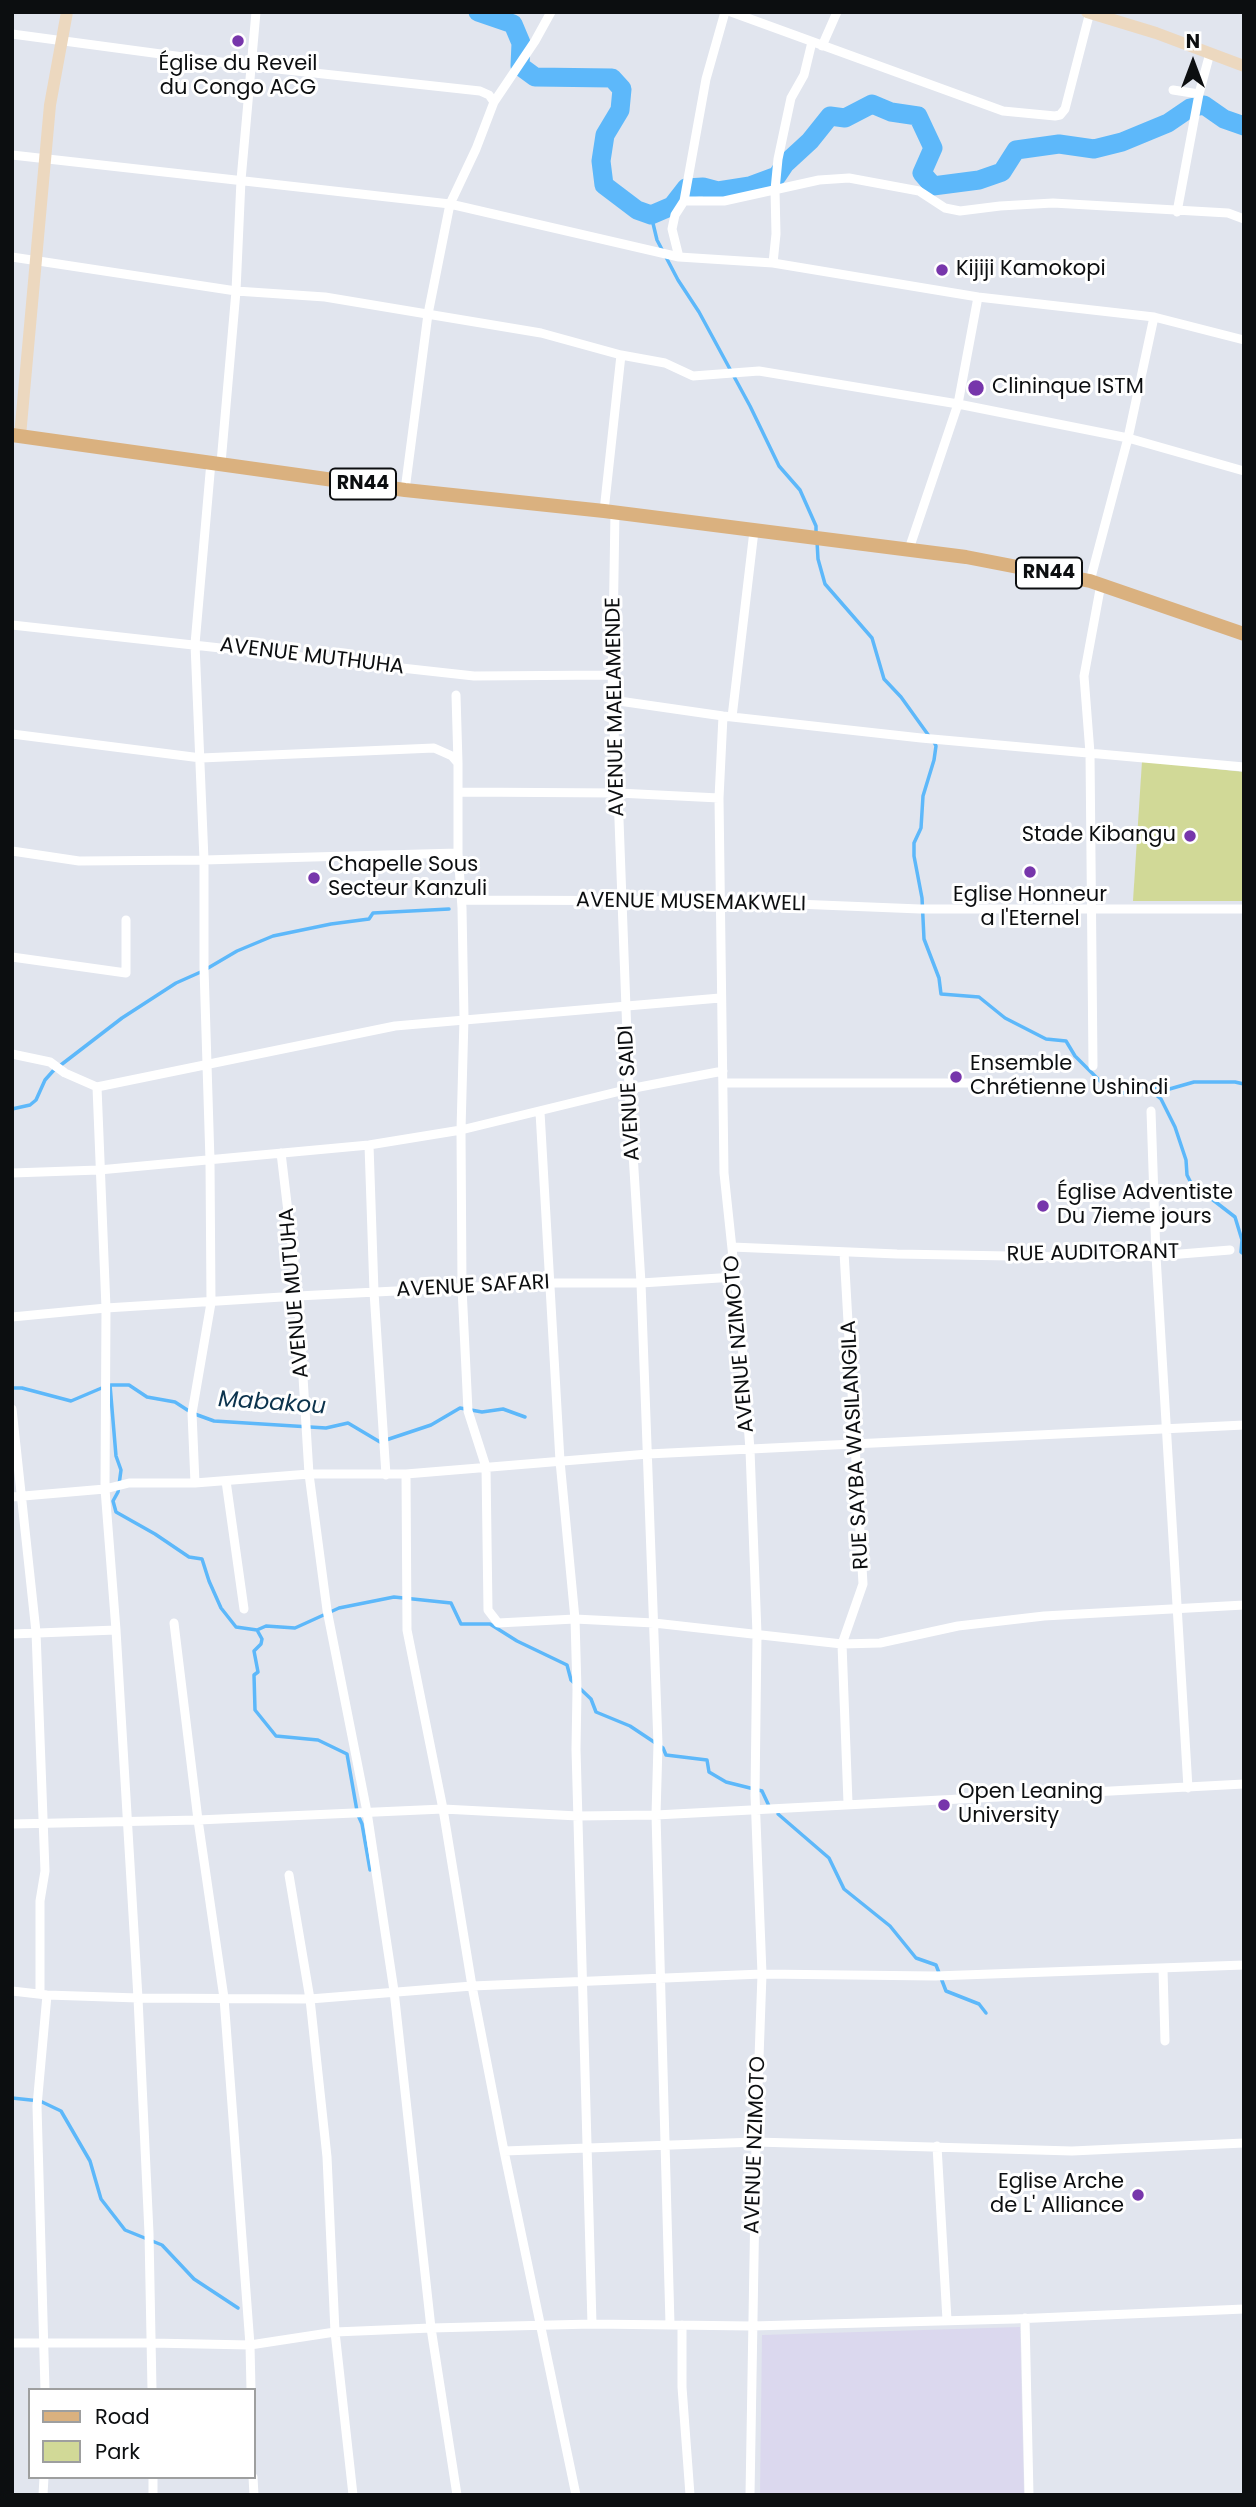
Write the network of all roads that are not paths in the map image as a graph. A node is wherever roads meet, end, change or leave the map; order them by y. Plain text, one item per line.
1 (68, 12) edge
2 (256, 12) edge
3 (551, 12) edge
4 (728, 12) edge
5 (837, 12) edge
6 (1089, 13) edge
7 (12, 34) edge
8 (61, 41) junction
9 (811, 42) junction
10 (822, 46) junction
11 (1210, 54) junction
12 (250, 66) junction
13 (1244, 66) edge
14 (1173, 90) dead end
15 (1198, 97) junction
16 (494, 102) junction
17 (12, 155) edge
18 (44, 160) junction
19 (241, 180) junction
20 (775, 190) junction
21 (684, 201) junction
22 (450, 204) junction
23 (1177, 212) junction
24 (1244, 219) edge
25 (12, 257) edge
26 (680, 257) junction
27 (36, 261) junction
28 (773, 263) junction
29 (236, 291) junction
30 (978, 297) junction
31 (428, 314) junction
32 (1154, 317) junction
33 (1244, 340) edge
34 (621, 355) junction
35 (958, 404) junction
36 (16, 436) edge
37 (1128, 438) junction
38 (216, 463) junction
39 (1244, 471) edge
40 (405, 490) junction
41 (610, 511) junction
42 (754, 531) junction
43 (909, 549) junction
44 (1096, 582) junction
45 (12, 625) edge
46 (1244, 634) edge
47 (195, 643) junction
48 (612, 676) junction
49 (456, 695) dead end
50 (612, 700) junction
51 (728, 717) junction
52 (12, 734) edge
53 (1090, 753) junction
54 (201, 758) junction
55 (458, 763) junction
56 (1244, 767) edge
57 (459, 792) junction
58 (618, 793) junction
59 (719, 798) junction
60 (12, 850) edge
61 (458, 853) junction
62 (204, 860) junction
63 (462, 900) junction
64 (721, 901) junction
65 (621, 902) junction
66 (1093, 909) junction
67 (1244, 909) edge
68 (126, 920) dead end
69 (12, 957) edge
70 (720, 998) junction
71 (625, 1005) junction
72 (464, 1018) junction
73 (12, 1054) edge
74 (207, 1063) junction
75 (1093, 1066) dead end
76 (723, 1071) junction
77 (723, 1083) junction
78 (1083, 1083) dead end
79 (97, 1087) junction
80 (629, 1088) junction
81 (1151, 1111) dead end
82 (540, 1112) junction
83 (461, 1130) junction
84 (369, 1145) junction
85 (281, 1153) junction
86 (210, 1161) junction
87 (99, 1170) junction
88 (12, 1173) edge
89 (732, 1247) junction
90 (1230, 1250) dead end
91 (844, 1252) junction
92 (1156, 1256) junction
93 (735, 1278) junction
94 (552, 1283) junction
95 (641, 1283) junction
96 (462, 1288) junction
97 (374, 1292) junction
98 (298, 1296) junction
99 (211, 1303) junction
100 (107, 1308) junction
101 (12, 1317) edge
102 (12, 1409) edge
103 (1244, 1425) edge
104 (1168, 1427) junction
105 (857, 1445) junction
106 (750, 1450) junction
107 (648, 1454) junction
108 (560, 1461) junction
109 (485, 1468) junction
110 (309, 1474) junction
111 (406, 1474) junction
112 (386, 1475) junction
113 (226, 1481) junction
114 (195, 1483) junction
115 (105, 1489) junction
116 (17, 1496) edge
117 (1244, 1605) edge
118 (244, 1609) dead end
119 (1178, 1610) junction
120 (575, 1619) junction
121 (174, 1623) dead end
122 (654, 1623) junction
123 (116, 1630) junction
124 (36, 1632) junction
125 (12, 1634) edge
126 (757, 1634) junction
127 (842, 1644) junction
128 (1244, 1784) edge
129 (1188, 1788) junction
130 (848, 1803) junction
131 (443, 1809) junction
132 (757, 1811) junction
133 (367, 1812) junction
134 (578, 1815) junction
135 (656, 1815) junction
136 (198, 1820) junction
137 (127, 1822) junction
138 (12, 1824) edge
139 (44, 1824) junction
140 (289, 1875) dead end
141 (1244, 1965) edge
142 (1163, 1969) junction
143 (761, 1974) junction
144 (661, 1979) junction
145 (582, 1981) junction
146 (472, 1986) junction
147 (12, 1991) edge
148 (394, 1991) junction
149 (44, 1994) junction
150 (138, 1998) junction
151 (224, 1998) junction
152 (310, 1999) junction
153 (1165, 2041) dead end
154 (756, 2143) junction
155 (1244, 2143) edge
156 (664, 2146) junction
157 (937, 2146) junction
158 (586, 2148) junction
159 (504, 2151) junction
160 (1244, 2309) edge
161 (1026, 2318) junction
162 (947, 2320) junction
163 (592, 2324) junction
164 (670, 2325) junction
165 (682, 2325) junction
166 (540, 2326) junction
167 (752, 2326) junction
168 (431, 2328) junction
169 (335, 2332) junction
170 (45, 2342) junction
171 (12, 2343) edge
172 (151, 2343) junction
173 (250, 2345) junction
174 (45, 2388) edge
175 (152, 2388) edge
176 (251, 2388) edge
177 (352, 2495) edge
178 (457, 2495) edge
179 (576, 2495) edge
180 (690, 2495) edge
181 (750, 2495) edge
182 (1030, 2495) edge

1 - 8 street
2 - 12 street
3 - 16 street
4 - 9 street
4 - 21 street
5 - 10 street
6 - 10 street
6 - 11 street
7 - 8 street
8 - 12 street
8 - 18 street
9 - 10 street
9 - 20 street
11 - 13 street
11 - 15 street
12 - 16 street
12 - 19 street
14 - 15 street
15 - 23 street
16 - 22 street
17 - 18 street
18 - 19 street
18 - 27 street
19 - 22 street
19 - 29 street
20 - 21 street
20 - 23 street
20 - 28 street
21 - 26 street
22 - 26 street
22 - 31 street
23 - 24 street
25 - 27 street
26 - 28 street
27 - 29 street
27 - 36 street
28 - 30 street
29 - 31 street
29 - 38 street
30 - 32 street
30 - 35 street
31 - 34 street
31 - 40 street
32 - 33 street
32 - 37 street
34 - 35 street
34 - 41 street, AVENUE MAELAMENDE
35 - 37 street
35 - 43 street
36 - 38 main road, RN44
37 - 39 street
37 - 44 street
38 - 40 main road, RN44
38 - 47 street
40 - 41 main road, RN44
41 - 42 main road, RN44
41 - 48 street, AVENUE MAELAMENDE
42 - 43 main road, RN44
42 - 51 street, AVENUE NZIMOTO
43 - 44 main road, RN44
44 - 46 main road, RN44
44 - 53 street
45 - 47 street, AVENUE MUTHUHA
47 - 48 street, AVENUE MUTHUHA
47 - 54 street
48 - 50 street, AVENUE MAELAMENDE
49 - 55 street
50 - 51 street
50 - 58 street, AVENUE MAELAMENDE
51 - 53 street
51 - 59 street, AVENUE NZIMOTO
52 - 54 street
53 - 56 street
53 - 66 street
54 - 55 street
54 - 62 street
55 - 57 street
57 - 58 street
57 - 61 street
58 - 59 street
58 - 65 street, AVENUE MAELAMENDE
59 - 64 street, AVENUE NZIMOTO
60 - 62 street
61 - 62 street
61 - 63 street
62 - 74 street
63 - 65 street, AVENUE MUSEMAKWELI
63 - 72 street
64 - 65 street, AVENUE MUSEMAKWELI
64 - 66 street, AVENUE MUSEMAKWELI
64 - 70 street, AVENUE NZIMOTO
65 - 71 street, AVENUE SAIDI
66 - 67 street, AVENUE MUSEMAKWELI
66 - 75 street
68 - 69 street
70 - 71 street
70 - 76 street, AVENUE NZIMOTO
71 - 72 street
71 - 80 street, AVENUE SAIDI
72 - 74 street
72 - 83 street
73 - 79 street
74 - 79 street
74 - 86 street
76 - 77 street, AVENUE NZIMOTO
76 - 80 street
77 - 78 street
77 - 89 street, AVENUE NZIMOTO
79 - 87 street
80 - 82 street
80 - 95 street, AVENUE SAIDI
81 - 92 street
82 - 83 street
82 - 94 street
83 - 84 street
83 - 96 street
84 - 85 street
84 - 97 street
85 - 86 street
85 - 98 street, AVENUE MUTUHA
86 - 87 street
86 - 99 street
87 - 88 street
87 - 100 street
89 - 91 street
89 - 93 street, AVENUE NZIMOTO
90 - 92 street, RUE AUDITORANT
91 - 92 street, RUE AUDITORANT
91 - 105 street, RUE SAYBA WASILANGILA
92 - 104 street
93 - 95 street, AVENUE SAFARI
93 - 106 street, AVENUE NZIMOTO
94 - 95 street, AVENUE SAFARI
94 - 96 street, AVENUE SAFARI
94 - 108 street
95 - 107 street, AVENUE SAIDI
96 - 97 street, AVENUE SAFARI
96 - 109 street
97 - 98 street, AVENUE SAFARI
97 - 112 street
98 - 99 street, AVENUE SAFARI
98 - 110 street, AVENUE MUTUHA
99 - 100 street, AVENUE SAFARI
99 - 114 street
100 - 101 street, AVENUE SAFARI
100 - 115 street
102 - 116 street
103 - 104 street
104 - 105 street
104 - 119 street
105 - 106 street
105 - 127 street, RUE SAYBA WASILANGILA
106 - 107 street
106 - 126 street, AVENUE NZIMOTO
107 - 108 street
107 - 122 street, AVENUE SAIDI
108 - 109 street
108 - 120 street
109 - 111 street
109 - 120 street
110 - 112 street
110 - 113 street
110 - 133 street, AVENUE MUTUHA
111 - 112 street
111 - 131 street
113 - 114 street
113 - 118 street
114 - 115 street
115 - 116 street
115 - 123 street
116 - 124 street
117 - 119 street
119 - 127 street
119 - 129 street
120 - 122 street
120 - 134 street
121 - 136 street
122 - 126 street
122 - 135 street, AVENUE SAIDI
123 - 124 street
123 - 137 street
124 - 125 street
124 - 139 street
126 - 127 street
126 - 132 street, AVENUE NZIMOTO
127 - 130 street, RUE SAYBA WASILANGILA
128 - 129 street
129 - 130 street
130 - 132 street
131 - 133 street
131 - 134 street
131 - 146 street
132 - 135 street
132 - 143 street, AVENUE NZIMOTO
133 - 136 street
133 - 148 street, AVENUE MUTUHA
134 - 135 street
134 - 145 street
135 - 144 street, AVENUE SAIDI
136 - 137 street
136 - 151 street
137 - 139 street
137 - 150 street
138 - 139 street
139 - 149 street
140 - 152 street
141 - 142 street
142 - 143 street
142 - 153 street
143 - 144 street
143 - 154 street, AVENUE NZIMOTO
144 - 145 street
144 - 156 street, AVENUE SAIDI
145 - 146 street
145 - 158 street
146 - 148 street
146 - 159 street
147 - 149 street
148 - 152 street
148 - 168 street, AVENUE MUTUHA
149 - 150 street
149 - 170 street
150 - 151 street
150 - 172 street
151 - 152 street
151 - 173 street
152 - 169 street
154 - 156 street
154 - 157 street
154 - 167 street, AVENUE NZIMOTO
155 - 157 street
156 - 158 street
156 - 164 street, AVENUE SAIDI
157 - 162 street
158 - 159 street
158 - 163 street
159 - 166 street
160 - 161 street
161 - 162 street
161 - 182 street
162 - 167 street
163 - 164 street
163 - 166 street
164 - 165 street
165 - 167 street
165 - 180 street
166 - 168 street
166 - 179 street
167 - 181 street, AVENUE NZIMOTO
168 - 169 street
168 - 178 street, AVENUE MUTUHA
169 - 173 street
169 - 177 street
170 - 171 street
170 - 172 street
170 - 174 street
172 - 173 street
172 - 175 street
173 - 176 street

